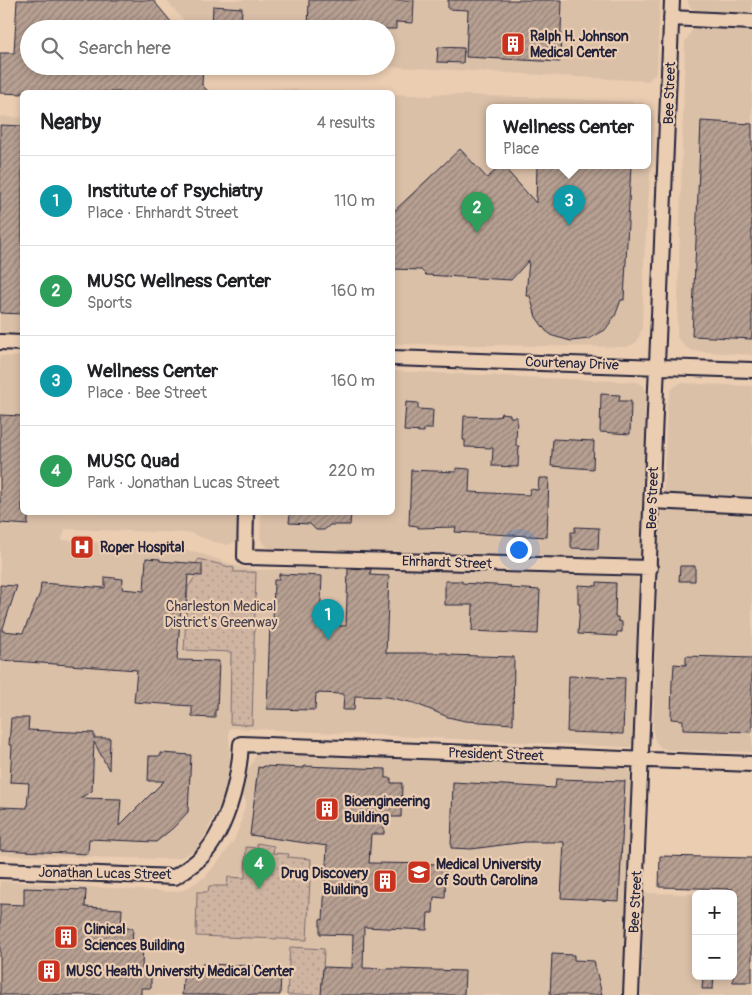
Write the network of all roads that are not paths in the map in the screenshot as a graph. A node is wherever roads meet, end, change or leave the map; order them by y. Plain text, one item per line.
1 (672, 0) edge
2 (671, 18) junction
3 (752, 22) edge
4 (0, 342) edge
5 (20, 343) edge
6 (395, 358) edge
7 (658, 366) junction
8 (752, 370) edge
9 (652, 501) junction
10 (752, 506) edge
11 (246, 515) edge
12 (650, 568) junction
13 (241, 744) joint
14 (642, 760) junction
15 (752, 764) edge
16 (0, 870) edge
17 (631, 995) edge

1 - 2 street, Bee Street
2 - 3 street
2 - 7 street, Bee Street
4 - 5 street
6 - 7 street, Courtenay Drive
7 - 8 street, Courtenay Drive
7 - 9 street, Bee Street
9 - 10 street
9 - 12 street, Bee Street
11 - 12 street, Ehrhardt Street
12 - 14 street, Bee Street
13 - 14 street, President Street
13 - 16 street, Jonathan Lucas Street
14 - 15 street, President Street
14 - 17 street, Bee Street

